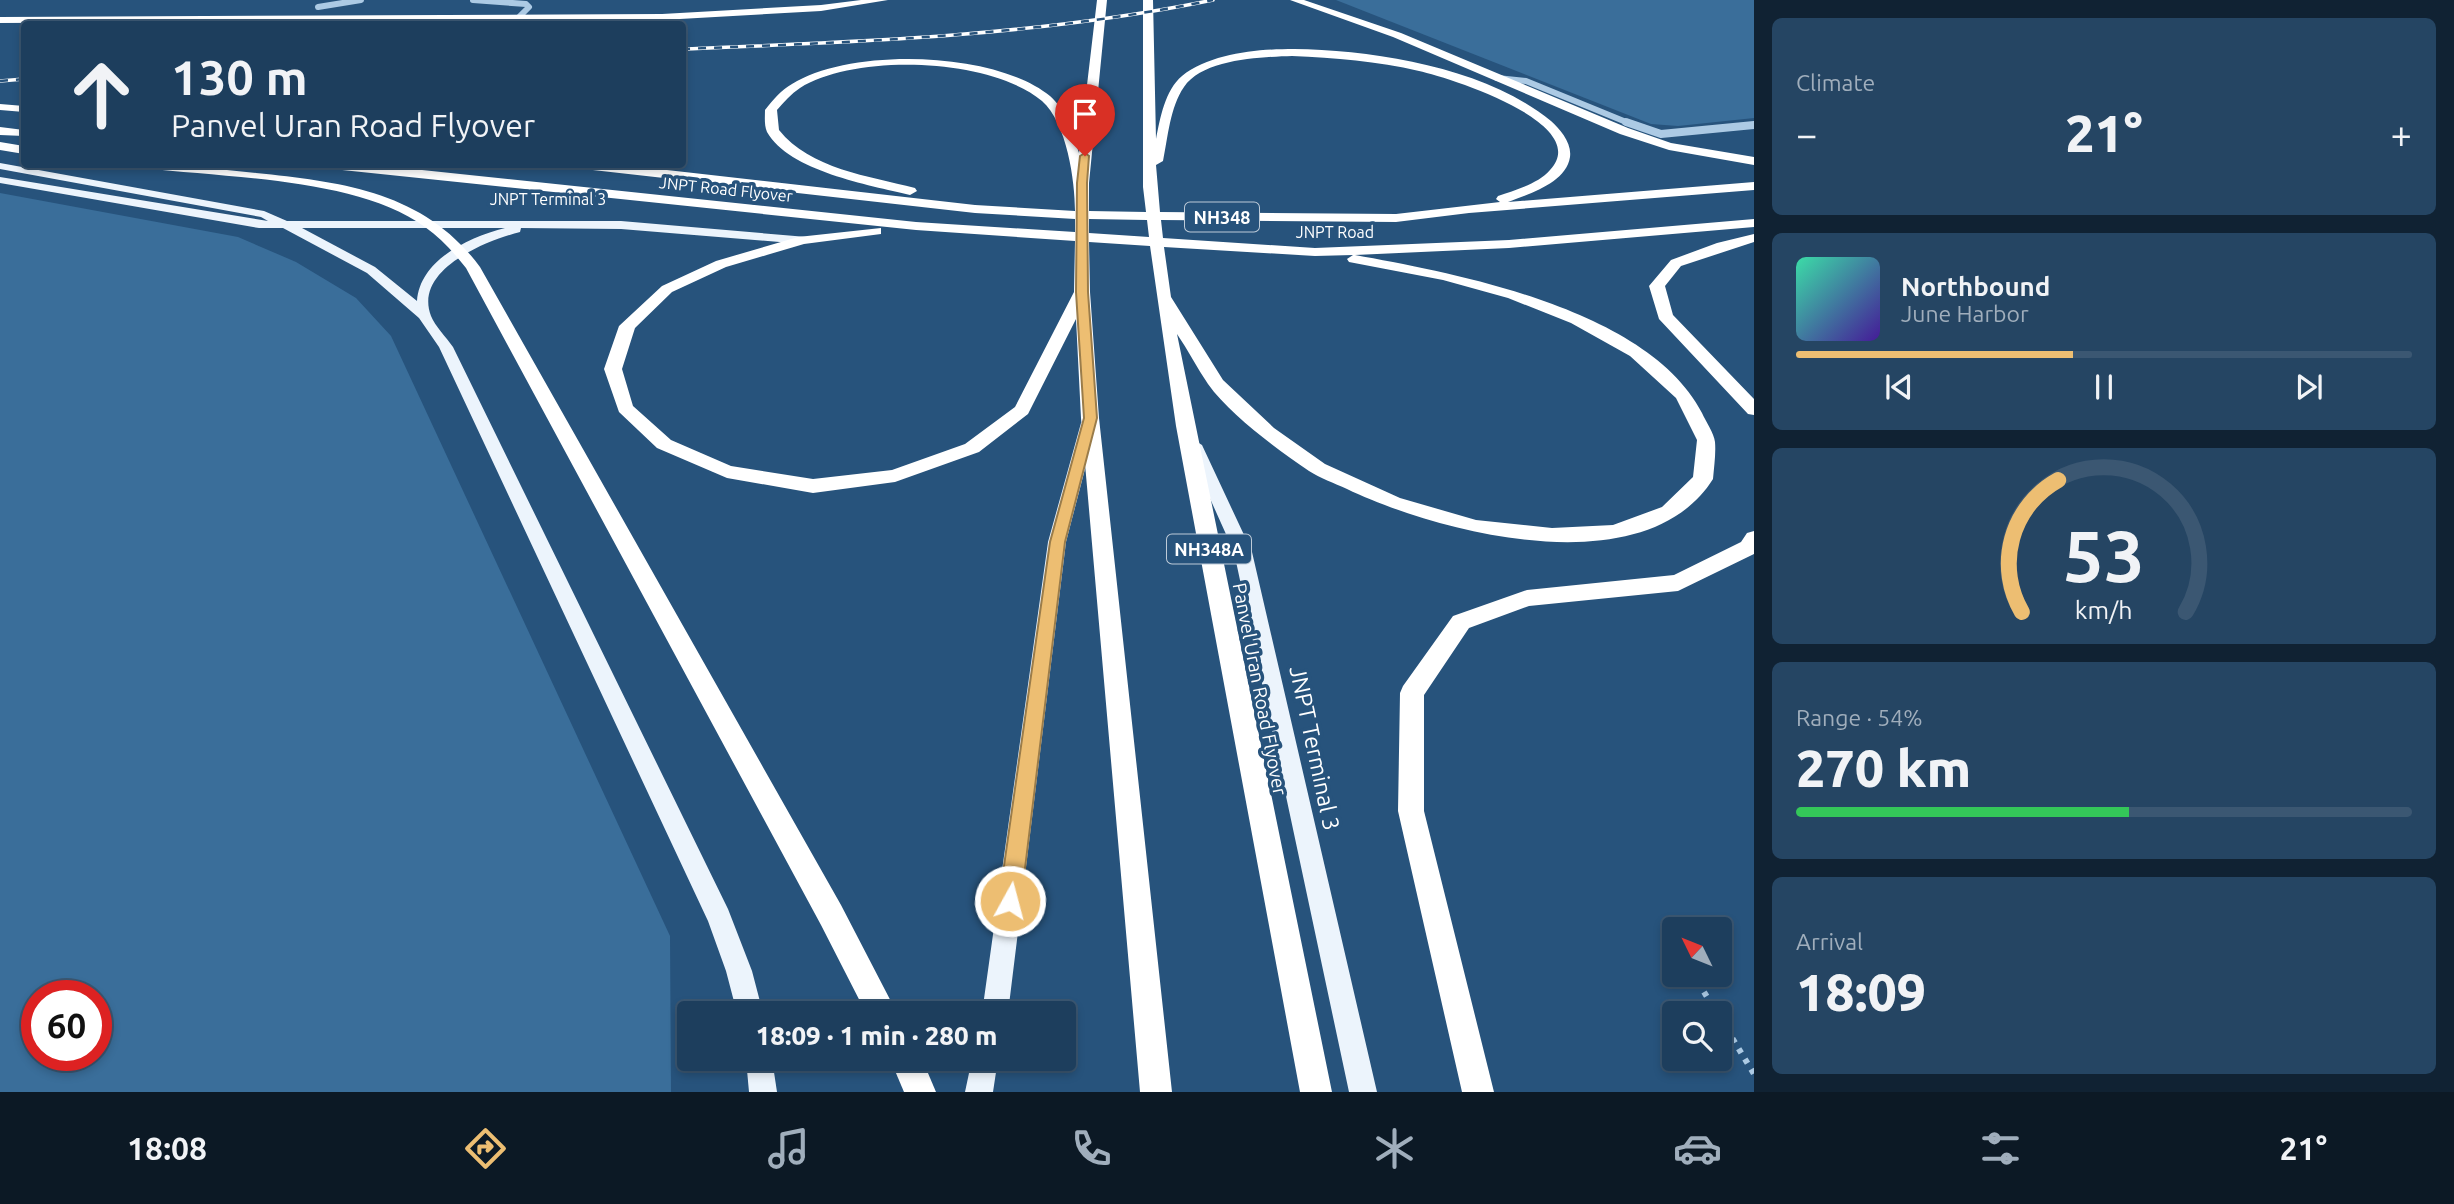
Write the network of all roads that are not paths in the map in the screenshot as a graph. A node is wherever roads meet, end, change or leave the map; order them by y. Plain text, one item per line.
1 (361, 0) edge
2 (473, 0) edge
3 (814, 0) edge
4 (883, 0) edge
5 (1102, 0) edge
6 (1148, 0) edge
7 (1296, 0) edge
8 (304, 7) dead end
9 (318, 7) junction
10 (528, 7) junction
11 (517, 19) junction
12 (0, 20) edge
13 (1497, 78) junction
14 (0, 107) edge
15 (21, 109) edge
16 (1754, 125) edge
17 (0, 131) edge
18 (21, 133) edge
19 (0, 146) edge
20 (21, 150) edge
21 (1754, 161) edge
22 (0, 166) edge
23 (179, 168) edge
24 (360, 168) edge
25 (615, 168) edge
26 (0, 180) edge
27 (1082, 183) junction
28 (1754, 186) edge
29 (1150, 187) junction
30 (975, 209) junction
31 (1469, 209) junction
32 (540, 223) junction
33 (1754, 223) edge
34 (292, 226) junction
35 (916, 226) junction
36 (1754, 238) edge
37 (803, 240) junction
38 (1315, 252) junction
39 (1082, 292) junction
40 (1163, 298) junction
41 (424, 315) junction
42 (1754, 410) edge
43 (1090, 418) junction
44 (1185, 426) junction
45 (1754, 538) edge
46 (747, 1001) edge
47 (876, 1001) edge
48 (997, 1001) edge
49 (760, 1071) edge
50 (911, 1071) edge
51 (983, 1071) edge
52 (763, 1092) edge
53 (920, 1092) edge
54 (979, 1092) edge
55 (1156, 1092) edge
56 (1316, 1092) edge
57 (1363, 1092) edge
58 (1478, 1092) edge

1 - 9 street
2 - 10 street
3 - 10 highway
4 - 11 highway
5 - 27 highway
6 - 29 highway, Panvel Uran Road Flyover / NH348A
7 - 13 highway
8 - 9 highway
9 - 10 highway
10 - 11 street
11 - 12 highway
13 - 16 street
13 - 21 highway
14 - 15 highway
17 - 18 highway
19 - 20 highway
22 - 34 main road, JNPT Terminal 3
23 - 47 highway
24 - 35 highway, JNPT Road Flyover / NH348
25 - 30 highway, JNPT Road Flyover / NH348
26 - 34 main road, JNPT Terminal 3
27 - 30 highway
27 - 39 highway
28 - 31 highway, JNPT Road / NH348
29 - 31 highway
29 - 40 highway, Panvel Uran Road Flyover / NH348A
30 - 31 highway, JNPT Road / NH348
32 - 34 main road, JNPT Terminal 3
32 - 37 main road, JNPT Terminal 3
32 - 41 main road
33 - 38 highway, JNPT Road / NH348
34 - 41 main road
35 - 37 highway
35 - 38 highway, JNPT Road / NH348
36 - 42 highway
37 - 39 highway
38 - 40 highway
39 - 43 highway
40 - 44 highway, Panvel Uran Road Flyover / NH348A
41 - 46 main road
43 - 48 main road
43 - 55 highway
44 - 56 highway, Panvel Uran Road Flyover / NH348A
44 - 57 main road, JNPT Terminal 3
45 - 58 highway
49 - 52 main road
50 - 53 highway
51 - 54 main road

